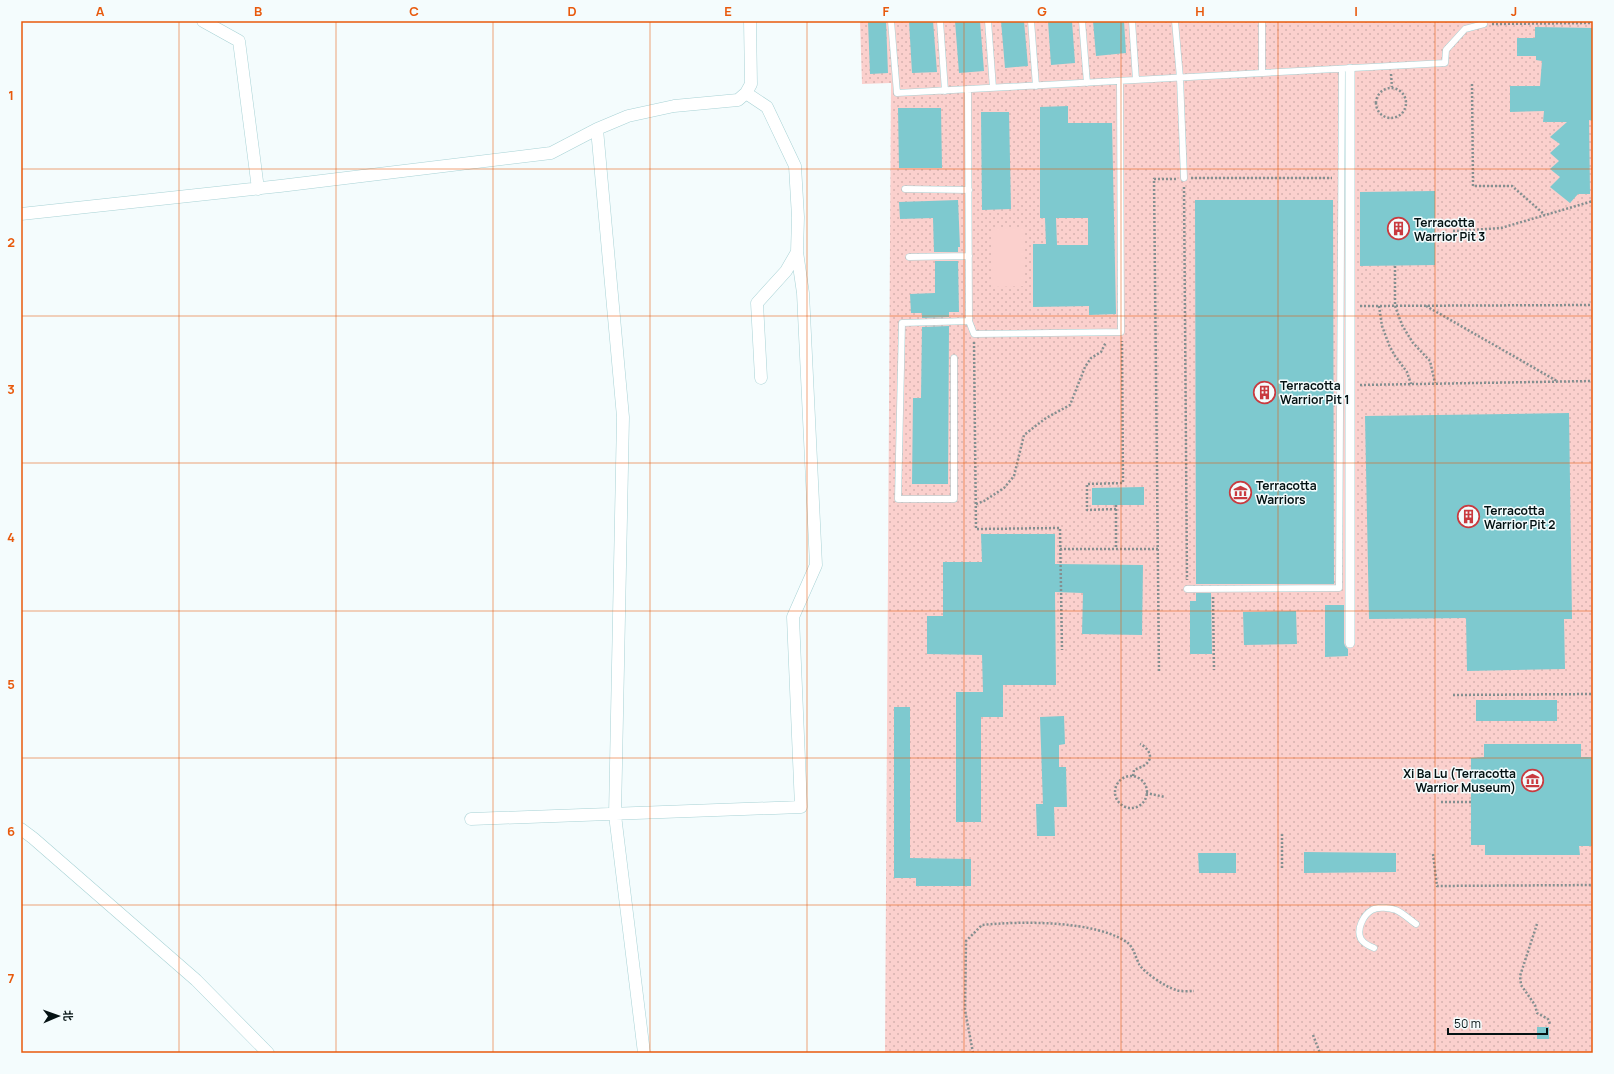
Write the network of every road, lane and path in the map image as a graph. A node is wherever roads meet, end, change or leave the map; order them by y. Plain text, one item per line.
1 (203, 21) edge
2 (750, 21) edge
3 (891, 21) edge
4 (940, 21) edge
5 (988, 21) edge
6 (1031, 21) edge
7 (1082, 21) edge
8 (1132, 21) edge
9 (1175, 21) edge
10 (1262, 21) edge
11 (1593, 23) edge
12 (1484, 24) joint
13 (1346, 69) junction
14 (1262, 73) junction
15 (1180, 78) junction
16 (1136, 80) junction
17 (1120, 81) junction
18 (1087, 83) junction
19 (1472, 84) dead end
20 (1036, 86) junction
21 (993, 88) junction
22 (968, 90) junction
23 (945, 91) junction
24 (746, 94) junction
25 (1401, 114) joint
26 (597, 130) junction
27 (1184, 178) junction
28 (1341, 178) junction
29 (258, 189) junction
30 (905, 189) dead end
31 (969, 190) junction
32 (1593, 201) edge
33 (21, 214) edge
34 (1545, 215) junction
35 (1453, 231) dead end
36 (797, 252) junction
37 (969, 256) junction
38 (909, 257) dead end
39 (1395, 266) dead end
40 (1593, 305) edge
41 (1350, 306) junction
42 (1379, 306) junction
43 (1395, 306) junction
44 (1426, 306) junction
45 (969, 321) junction
46 (1111, 332) junction
47 (1122, 332) junction
48 (974, 334) junction
49 (954, 358) dead end
50 (761, 378) dead end
51 (1593, 381) edge
52 (1558, 382) junction
53 (1435, 383) junction
54 (1411, 384) junction
55 (1350, 385) junction
56 (976, 504) junction
57 (1116, 505) dead end
58 (1116, 509) junction
59 (1060, 549) junction
60 (1116, 549) junction
61 (1158, 549) junction
62 (1187, 589) joint
63 (1213, 589) junction
64 (1350, 643) dead end
65 (1062, 650) dead end
66 (1214, 670) dead end
67 (1160, 671) dead end
68 (1593, 694) edge
69 (1453, 695) dead end
70 (1140, 744) dead end
71 (1133, 776) junction
72 (1146, 793) junction
73 (1165, 797) dead end
74 (1441, 802) dead end
75 (1471, 802) dead end
76 (615, 815) junction
77 (471, 819) dead end
78 (21, 829) edge
79 (1282, 834) dead end
80 (1433, 854) dead end
81 (1282, 869) dead end
82 (1593, 885) edge
83 (1416, 924) dead end
84 (1537, 924) dead end
85 (1374, 948) dead end
86 (1194, 991) dead end
87 (1550, 1024) dead end
88 (1313, 1035) dead end
89 (268, 1053) edge
90 (644, 1053) edge
91 (973, 1053) edge
92 (1320, 1053) edge

1 - 29 street
2 - 24 street
3 - 23 lane
4 - 23 lane
5 - 21 lane
6 - 20 lane
7 - 18 lane
8 - 16 lane
9 - 15 lane
10 - 14 lane
11 - 12 path
12 - 13 lane
13 - 14 lane
13 - 28 lane
13 - 41 street
14 - 15 lane
15 - 16 lane
15 - 27 lane
16 - 17 lane
17 - 18 lane
17 - 47 lane
18 - 20 lane
19 - 34 path
20 - 21 lane
21 - 22 lane
22 - 23 lane
22 - 31 lane
24 - 26 street
24 - 36 street
25 - 25 path
26 - 29 street
26 - 76 street
27 - 28 path
27 - 61 path
27 - 62 path
28 - 63 lane
29 - 33 street
30 - 31 lane
31 - 37 lane
32 - 34 path
34 - 35 path
36 - 50 street
36 - 76 street
37 - 38 lane
37 - 45 lane
39 - 43 path
40 - 44 path
41 - 42 path
41 - 55 street
42 - 43 path
42 - 54 path
43 - 44 path
43 - 53 path
44 - 52 path
45 - 48 lane
45 - 49 lane
46 - 47 lane
46 - 48 lane
46 - 56 path
47 - 58 path
48 - 56 path
51 - 52 path
52 - 53 path
53 - 54 path
54 - 55 path
55 - 64 street
56 - 59 path
57 - 58 path
58 - 60 path
59 - 60 path
59 - 65 path
60 - 61 path
61 - 67 path
62 - 63 lane
63 - 66 path
68 - 69 path
70 - 71 path
71 - 72 path
71 - 72 path
72 - 73 path
74 - 75 path
76 - 77 street
76 - 90 street
78 - 89 street
79 - 81 path
80 - 82 path
83 - 85 lane
84 - 87 path
86 - 91 path
88 - 92 path

